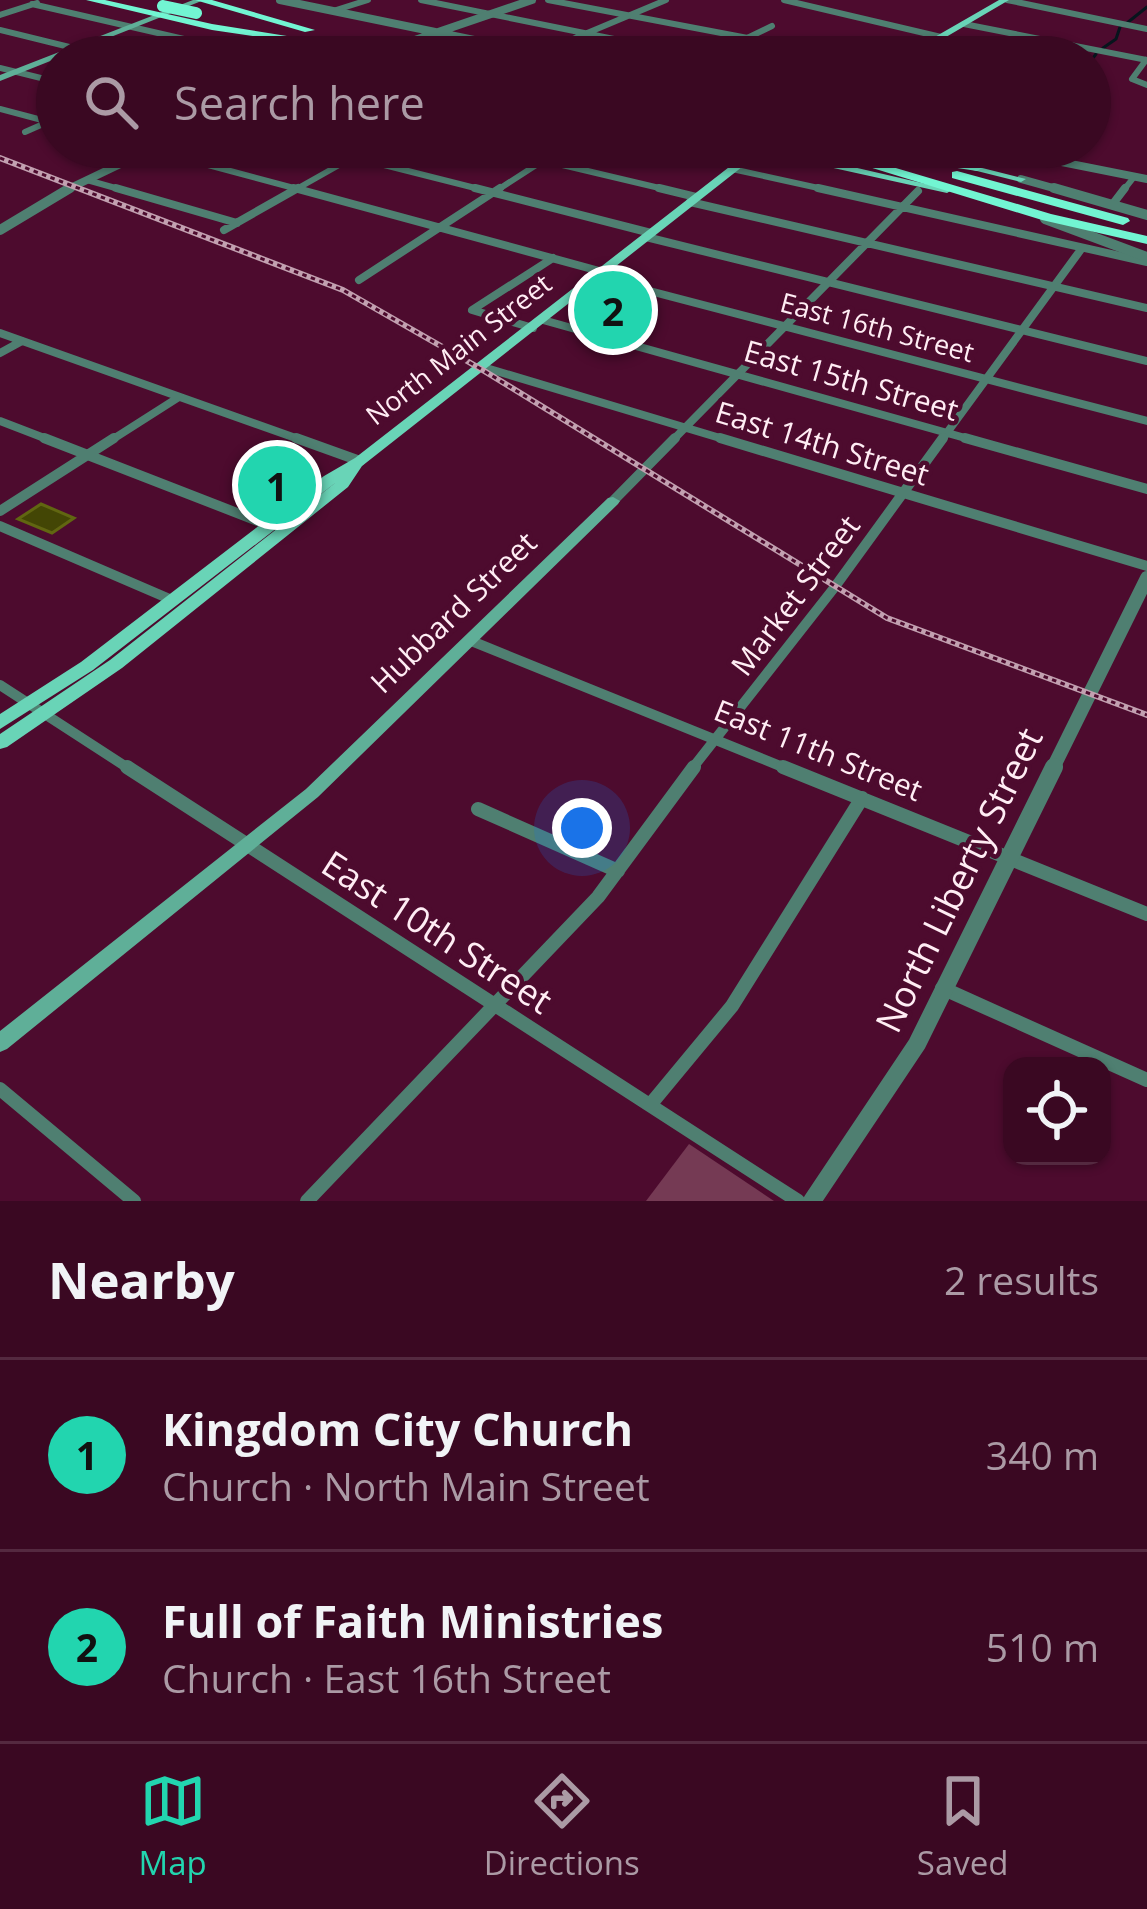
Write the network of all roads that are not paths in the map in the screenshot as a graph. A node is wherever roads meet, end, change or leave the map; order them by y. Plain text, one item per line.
1 (44, 0) edge
2 (91, 0) edge
3 (136, 0) edge
4 (280, 0) edge
5 (368, 0) edge
6 (421, 0) edge
7 (532, 0) edge
8 (548, 0) edge
9 (666, 0) edge
10 (784, 0) edge
11 (814, 0) edge
12 (1006, 0) edge
13 (32, 4) junction
14 (803, 4) junction
15 (161, 6) edge
16 (200, 6) edge
17 (333, 11) junction
18 (490, 14) junction
19 (0, 15) edge
20 (629, 16) junction
21 (964, 24) junction
22 (772, 26) dead end
23 (131, 27) junction
24 (1147, 29) edge
25 (0, 30) edge
26 (438, 32) junction
27 (586, 34) junction
28 (108, 36) edge
29 (170, 36) edge
30 (297, 36) edge
31 (310, 36) edge
32 (432, 36) edge
33 (455, 36) edge
34 (581, 36) edge
35 (596, 36) edge
36 (737, 36) edge
37 (752, 36) edge
38 (937, 36) edge
39 (943, 36) edge
40 (1025, 36) edge
41 (36, 39) edge
42 (1111, 53) edge
43 (1146, 60) edge
44 (36, 64) edge
45 (0, 68) edge
46 (16, 72) junction
47 (36, 77) edge
48 (0, 78) edge
49 (1147, 85) edge
50 (0, 109) edge
51 (36, 118) edge
52 (36, 128) edge
53 (26, 132) dead end
54 (110, 168) edge
55 (221, 168) edge
56 (334, 168) edge
57 (396, 168) edge
58 (532, 168) edge
59 (570, 168) edge
60 (733, 168) edge
61 (738, 168) edge
62 (843, 168) edge
63 (882, 168) edge
64 (906, 168) edge
65 (925, 168) edge
66 (982, 168) edge
67 (1090, 168) edge
68 (1134, 177) junction
69 (1021, 178) junction
70 (1147, 179) edge
71 (87, 180) junction
72 (297, 189) junction
73 (918, 191) dead end
74 (493, 193) junction
75 (693, 200) junction
76 (1112, 205) junction
77 (903, 207) junction
78 (1012, 207) junction
79 (1147, 215) edge
80 (236, 223) junction
81 (440, 228) junction
82 (0, 230) edge
83 (224, 230) dead end
84 (1147, 232) edge
85 (648, 235) junction
86 (867, 243) junction
87 (1082, 248) junction
88 (553, 258) junction
89 (1147, 259) edge
90 (599, 274) junction
91 (359, 280) dead end
92 (828, 283) junction
93 (1054, 286) junction
94 (1147, 308) edge
95 (538, 324) junction
96 (784, 326) junction
97 (1022, 330) junction
98 (0, 333) edge
99 (22, 341) junction
100 (0, 353) edge
101 (1147, 362) edge
102 (482, 368) junction
103 (738, 374) junction
104 (986, 379) junction
105 (179, 397) junction
106 (0, 421) edge
107 (1147, 421) edge
108 (684, 428) junction
109 (947, 433) junction
110 (88, 455) junction
111 (360, 461) junction
112 (1147, 489) edge
113 (903, 493) junction
114 (614, 501) joint
115 (0, 511) edge
116 (268, 525) junction
117 (0, 526) edge
118 (1147, 566) edge
119 (1147, 578) edge
120 (172, 600) junction
121 (469, 640) junction
122 (0, 685) edge
123 (37, 709) junction
124 (0, 723) edge
125 (715, 739) junction
126 (0, 742) edge
127 (862, 798) junction
128 (478, 809) dead end
129 (246, 845) junction
130 (1006, 857) junction
131 (617, 871) junction
132 (1147, 914) edge
133 (942, 988) junction
134 (497, 1006) junction
135 (0, 1042) edge
136 (1147, 1081) edge
137 (0, 1089) edge
138 (650, 1105) junction
139 (134, 1201) edge
140 (307, 1201) edge
141 (798, 1201) edge
142 (812, 1201) edge

1 - 13 street
2 - 15 highway
3 - 15 highway
4 - 17 street
5 - 17 street
6 - 18 street
7 - 18 street
8 - 20 street
9 - 20 street
10 - 14 street
11 - 14 street
12 - 21 main road
12 - 24 street
13 - 19 street
13 - 23 street
14 - 38 street
15 - 16 highway, bridge
15 - 23 main road
15 - 30 highway
16 - 31 highway
17 - 26 street
18 - 26 street
18 - 27 street
20 - 27 street
20 - 36 street
21 - 39 main road
21 - 40 street
22 - 37 street
23 - 28 main road
23 - 29 street
25 - 41 street
26 - 32 street
26 - 33 street
27 - 34 street
27 - 35 street
42 - 43 street
43 - 49 street
44 - 46 main road
45 - 46 street
46 - 47 street
46 - 48 main road
50 - 51 street
52 - 53 street
54 - 71 street
55 - 72 street, East 16th Street
56 - 72 street
57 - 74 street
58 - 74 street
59 - 75 street
60 - 75 main road, North Main Street
61 - 77 street
62 - 78 main road
63 - 78 highway
64 - 84 highway
65 - 84 highway
66 - 69 main road
67 - 68 street
68 - 70 street
68 - 76 street
69 - 76 street
69 - 84 highway
71 - 80 street
71 - 82 street
72 - 80 street
72 - 81 street, East 16th Street
73 - 77 street, Hubbard Street
74 - 81 street
74 - 85 street
75 - 85 main road, North Main Street
75 - 86 street
76 - 79 street
77 - 86 street, Hubbard Street
77 - 87 street
78 - 84 highway
78 - 89 street
80 - 83 street
81 - 88 street, East 16th Street
81 - 91 street
85 - 90 main road, North Main Street
85 - 92 street
86 - 92 street, Hubbard Street
86 - 93 street
87 - 89 street
87 - 93 street, Market Street
88 - 90 street, East 16th Street
88 - 95 street, East 15th Street
90 - 95 main road, North Main Street
90 - 96 street, East 16th Street
92 - 96 street, Hubbard Street
92 - 97 street
93 - 94 street
93 - 97 street, Market Street
95 - 102 main road, North Main Street
95 - 103 street, East 15th Street
96 - 103 street, Hubbard Street
96 - 104 street, East 16th Street
97 - 101 street
97 - 104 street, Market Street
98 - 99 street
99 - 100 street
99 - 105 street
102 - 108 street, East 14th Street
102 - 111 main road, North Main Street
103 - 108 street, Hubbard Street
103 - 109 street, East 15th Street
104 - 107 street, East 16th Street
104 - 109 street, Market Street
105 - 110 street
105 - 111 street
106 - 110 street
108 - 113 street, East 14th Street
108 - 114 street, Hubbard Street
109 - 112 street, East 15th Street
109 - 113 street, Market Street
110 - 115 street
110 - 116 street
111 - 116 main road, North Main Street
111 - 123 main road, North Main Street
113 - 118 street, East 14th Street
113 - 125 street, Market Street
114 - 121 main road, Hubbard Street
116 - 120 main road, North Main Street
117 - 120 street
119 - 130 street, North Liberty Street
120 - 123 main road, North Main Street
121 - 125 street, East 11th Street
121 - 129 main road, Hubbard Street
122 - 123 street, East 10th Street
123 - 124 main road, North Main Street
123 - 126 main road, North Main Street
123 - 129 street, East 10th Street
125 - 127 street, East 11th Street
125 - 131 street, Market Street
127 - 130 street, East 11th Street
127 - 138 street
128 - 131 street
129 - 134 street, East 10th Street
129 - 135 main road, Hubbard Street
130 - 132 street, East 11th Street
130 - 133 street, North Liberty Street
131 - 134 street, Market Street
133 - 136 street
133 - 142 street, North Liberty Street
134 - 138 street, East 10th Street
134 - 140 street, Market Street
137 - 139 street
138 - 141 street, East 10th Street

